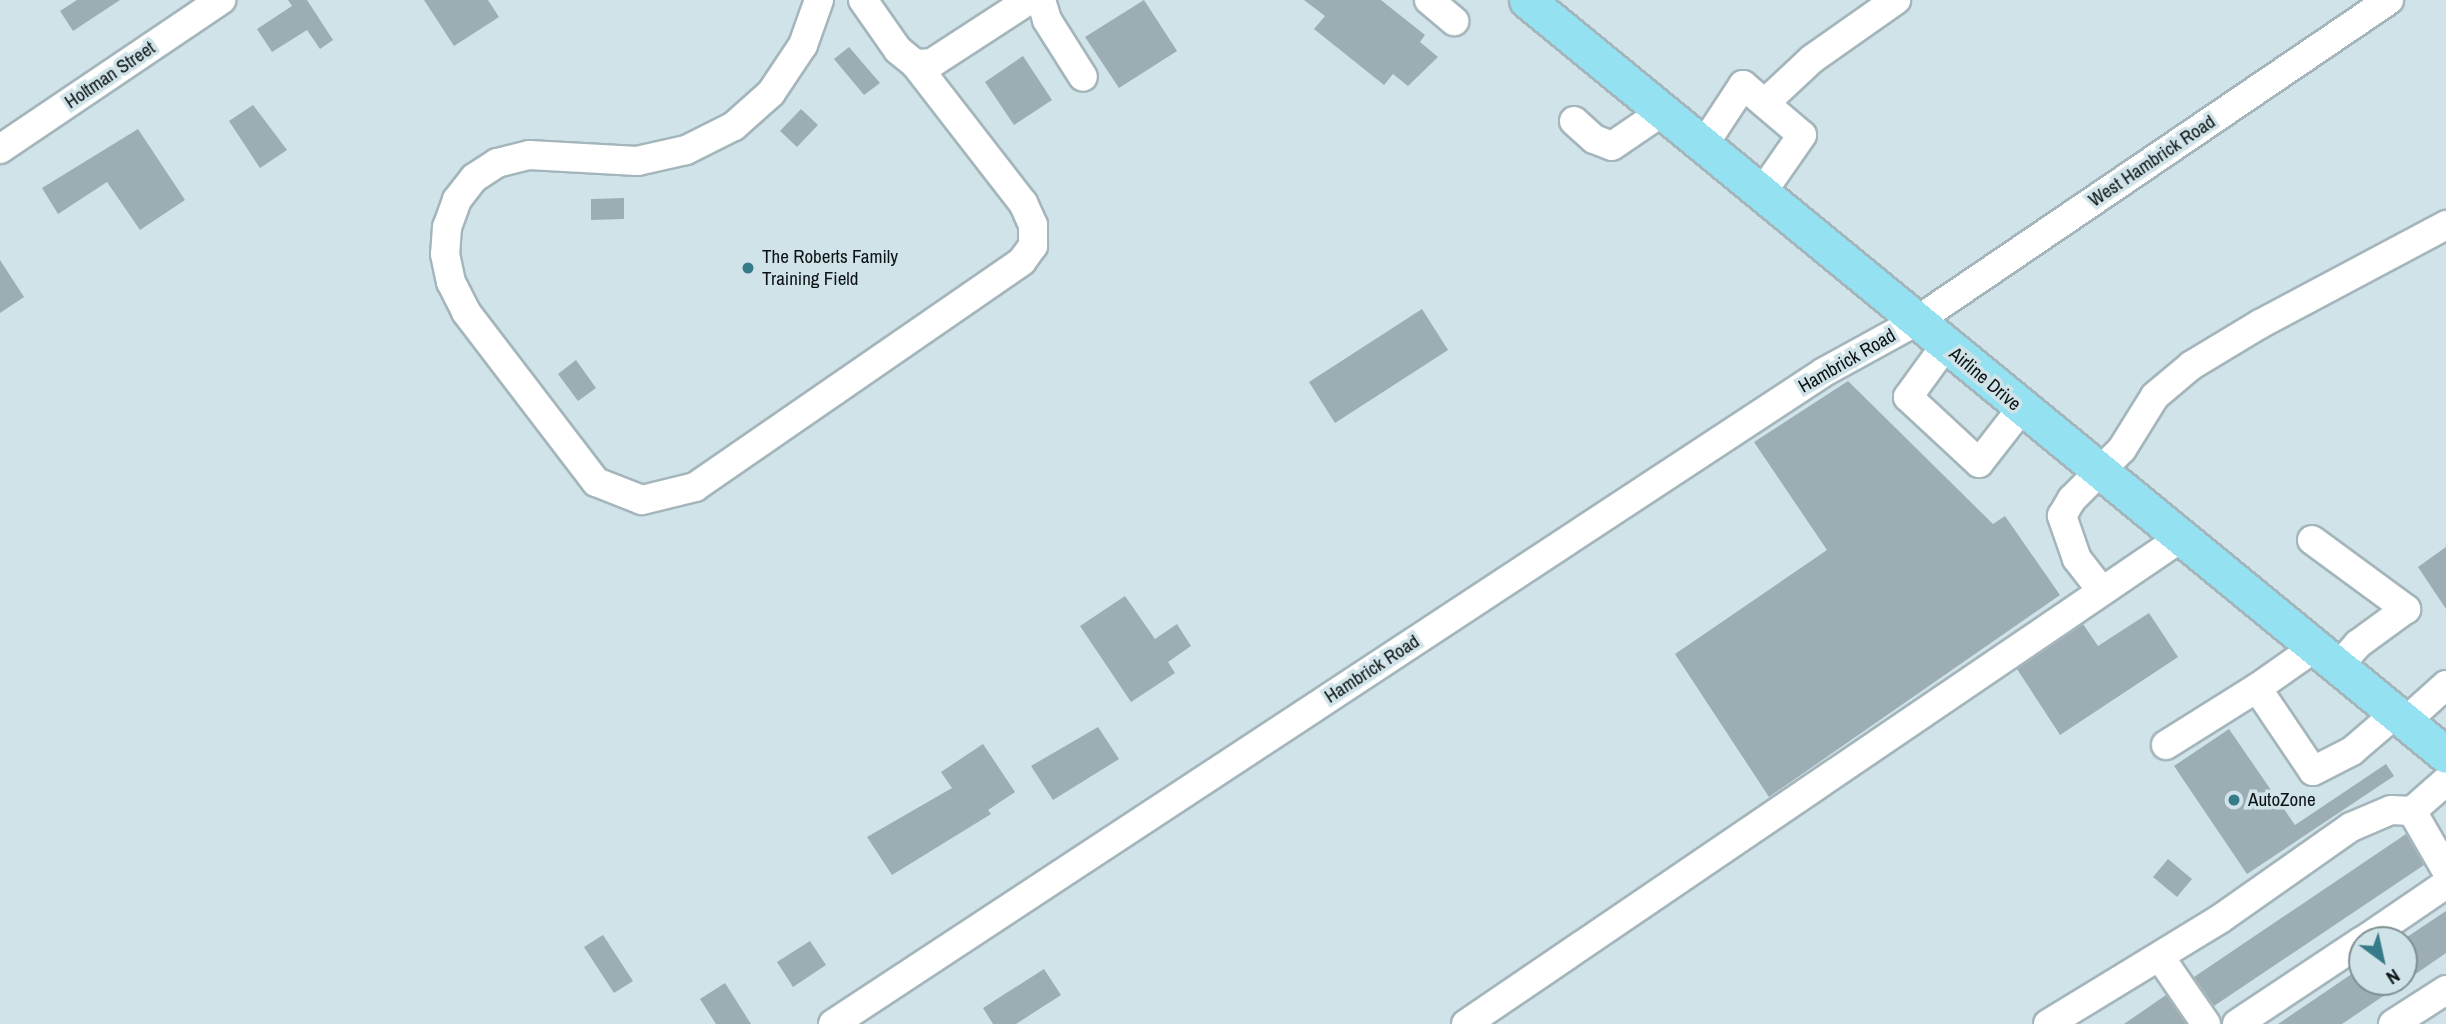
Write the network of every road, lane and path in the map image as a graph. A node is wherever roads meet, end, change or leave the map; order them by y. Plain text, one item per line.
1 (220, 0) edge
2 (819, 0) edge
3 (863, 0) edge
4 (1029, 0) edge
5 (1041, 0) edge
6 (1429, 0) edge
7 (1527, 0) edge
8 (1896, 0) edge
9 (2389, 0) edge
10 (1454, 21) dead end
11 (915, 64) junction
12 (1083, 77) dead end
13 (1765, 103) junction
14 (1661, 112) junction
15 (1574, 121) dead end
16 (1703, 146) junction
17 (0, 149) edge
18 (1760, 194) junction
19 (2446, 225) edge
20 (1915, 321) junction
21 (1945, 346) junction
22 (2021, 409) junction
23 (2100, 474) junction
24 (2179, 539) junction
25 (2312, 540) dead end
26 (2102, 591) junction
27 (2326, 658) junction
28 (2446, 685) edge
29 (2257, 688) junction
30 (2400, 718) junction
31 (2166, 745) dead end
32 (2445, 758) edge
33 (2412, 811) junction
34 (2446, 870) edge
35 (2446, 884) edge
36 (2385, 926) edge
37 (2348, 951) edge
38 (2160, 957) junction
39 (2446, 989) edge
40 (833, 1024) edge
41 (1466, 1024) edge
42 (2048, 1024) edge
43 (2206, 1024) edge
44 (2237, 1024) edge
45 (2393, 1024) edge

1 - 17 street, Holtman Street
2 - 11 street
3 - 11 street
4 - 11 street
5 - 12 street
6 - 10 street
7 - 14 main road, Airline Drive
8 - 13 street
9 - 20 street, West Hambrick Road
13 - 16 street
13 - 18 street
14 - 15 street
14 - 16 main road, Airline Drive
16 - 18 main road, Airline Drive
18 - 20 main road, Airline Drive
19 - 23 street
20 - 21 main road, Airline Drive
20 - 40 street, Hambrick Road
21 - 22 main road, Airline Drive
21 - 22 street
22 - 23 main road, Airline Drive
23 - 24 main road, Airline Drive
23 - 26 street
24 - 26 street
24 - 27 main road, Airline Drive
25 - 27 street
26 - 41 street
27 - 29 street
27 - 30 main road, Airline Drive
28 - 30 street
29 - 30 street
29 - 31 street
30 - 32 main road, Airline Drive
32 - 33 street
33 - 34 street
33 - 38 street
35 - 36 street
37 - 44 street
38 - 42 street
38 - 43 street
39 - 45 street

